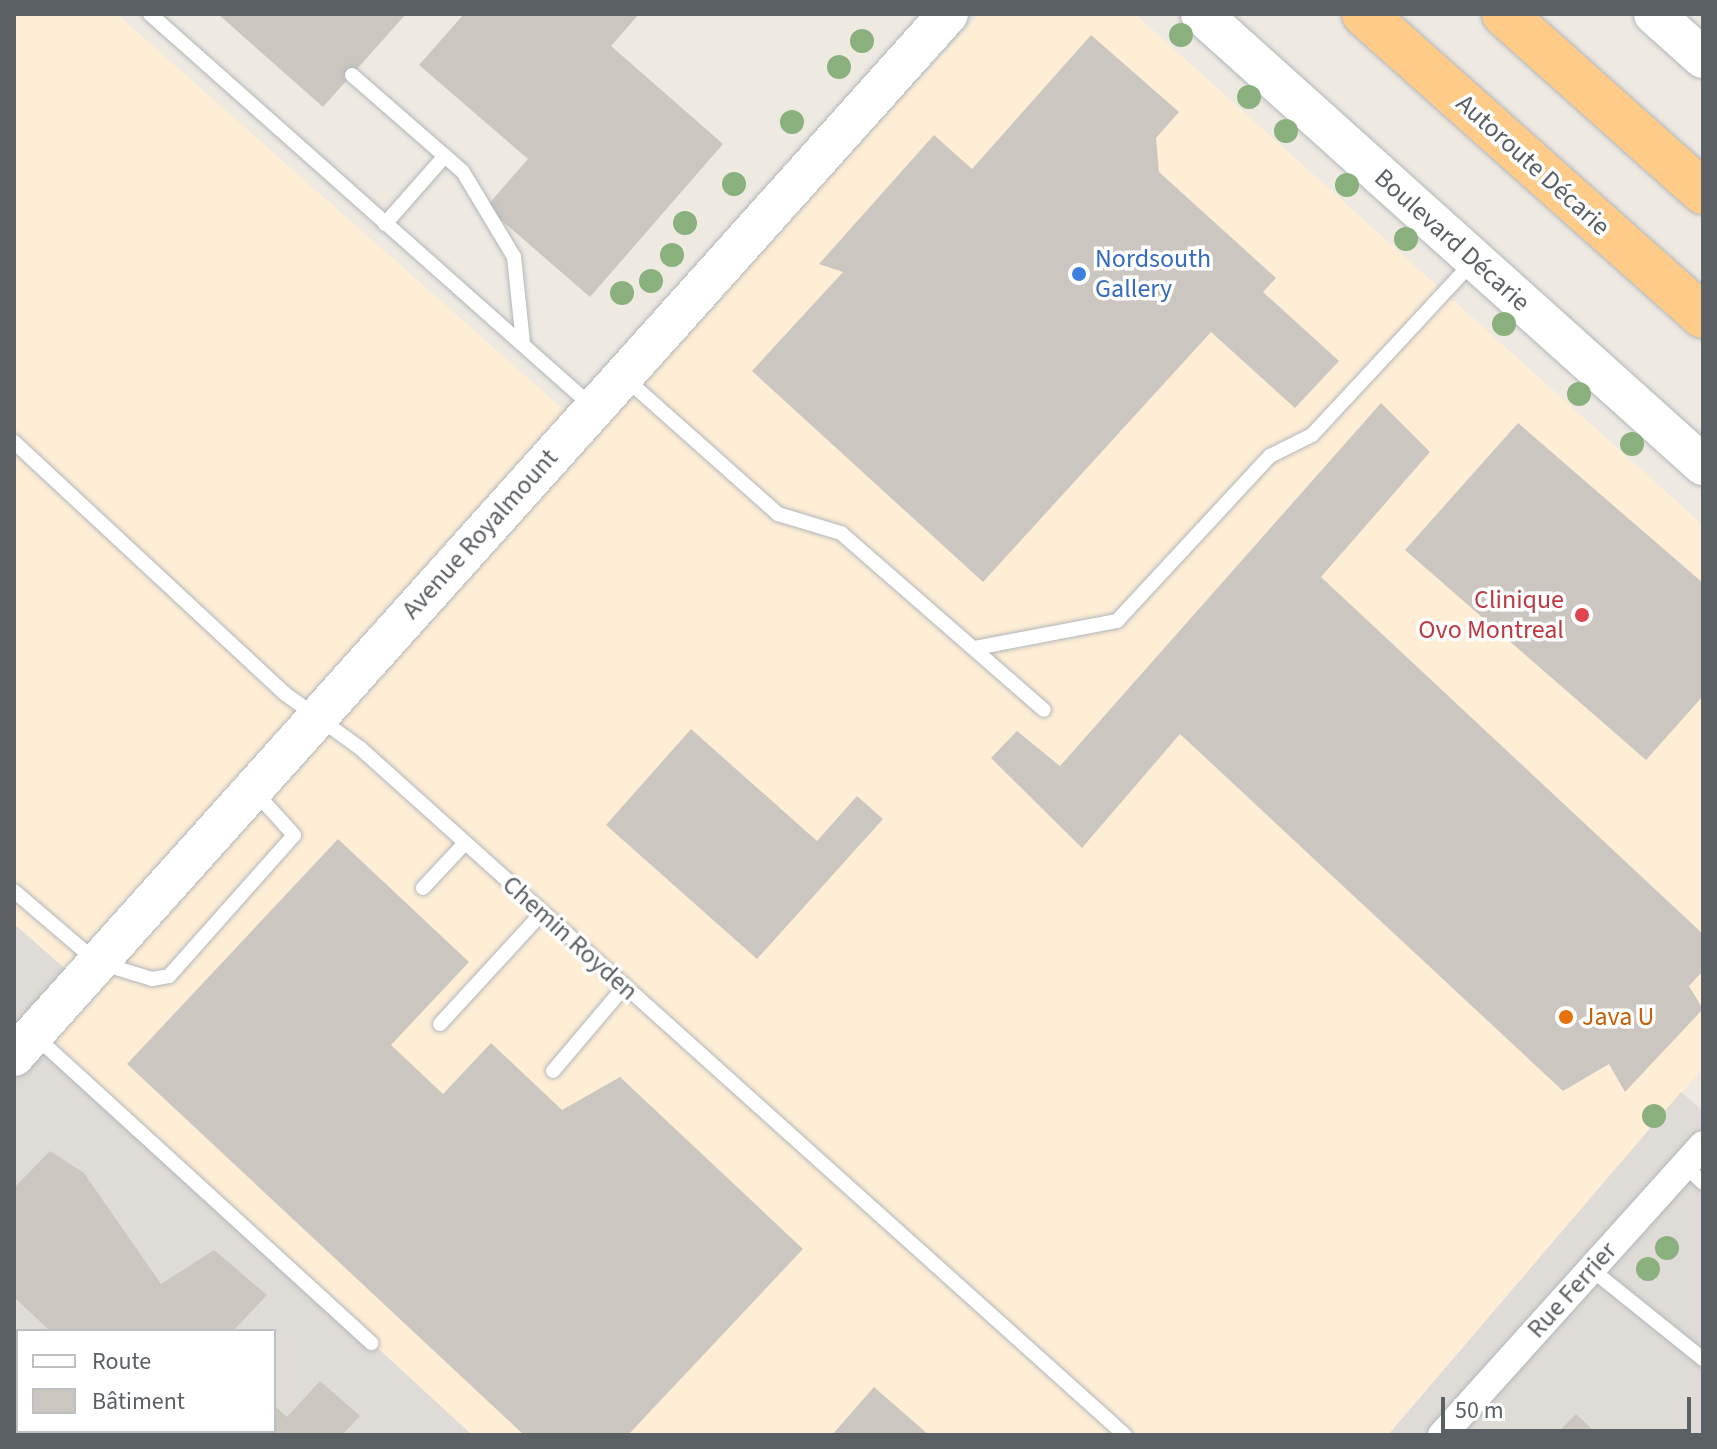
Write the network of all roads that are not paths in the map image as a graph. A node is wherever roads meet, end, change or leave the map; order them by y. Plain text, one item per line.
1 (150, 14) edge
2 (948, 14) edge
3 (1201, 14) edge
4 (1364, 14) edge
5 (1504, 14) edge
6 (1654, 14) edge
7 (1703, 58) edge
8 (352, 75) dead end
9 (445, 156) junction
10 (1701, 189) edge
11 (385, 224) junction
12 (1475, 260) junction
13 (1689, 304) edge
14 (1703, 324) edge
15 (523, 343) junction
16 (623, 376) junction
17 (594, 408) junction
18 (14, 442) edge
19 (1703, 465) edge
20 (975, 648) junction
21 (1044, 710) dead end
22 (317, 717) junction
23 (252, 789) junction
24 (465, 843) junction
25 (423, 888) dead end
26 (14, 891) edge
27 (542, 913) junction
28 (97, 962) junction
29 (624, 987) junction
30 (440, 1024) dead end
31 (24, 1045) edge
32 (553, 1071) dead end
33 (1697, 1165) edge
34 (1591, 1269) junction
35 (371, 1343) dead end
36 (1703, 1359) edge
37 (1125, 1435) edge
38 (1442, 1435) edge

1 - 11 lane
2 - 16 street, Avenue Royalmount
3 - 12 street, Boulevard Décarie
4 - 13 highway, Autoroute Décarie
5 - 10 highway
6 - 7 street
8 - 9 lane
9 - 11 lane
9 - 15 lane
11 - 15 lane
12 - 19 street, Boulevard Décarie
12 - 20 lane
13 - 14 highway, Autoroute Décarie
15 - 17 lane
16 - 17 street, Avenue Royalmount
16 - 20 lane
17 - 22 street, Avenue Royalmount
18 - 22 lane, Chemin Royden
20 - 21 lane
22 - 23 street, Avenue Royalmount
22 - 24 lane, Chemin Royden
23 - 28 street, Avenue Royalmount
23 - 28 lane
24 - 25 lane
24 - 27 lane, Chemin Royden
26 - 28 lane
27 - 29 lane, Chemin Royden
27 - 30 lane
28 - 31 street, Avenue Royalmount
29 - 32 lane
29 - 37 lane, Chemin Royden
31 - 35 lane
33 - 34 street, Rue Ferrier
34 - 36 lane
34 - 38 street, Rue Ferrier

